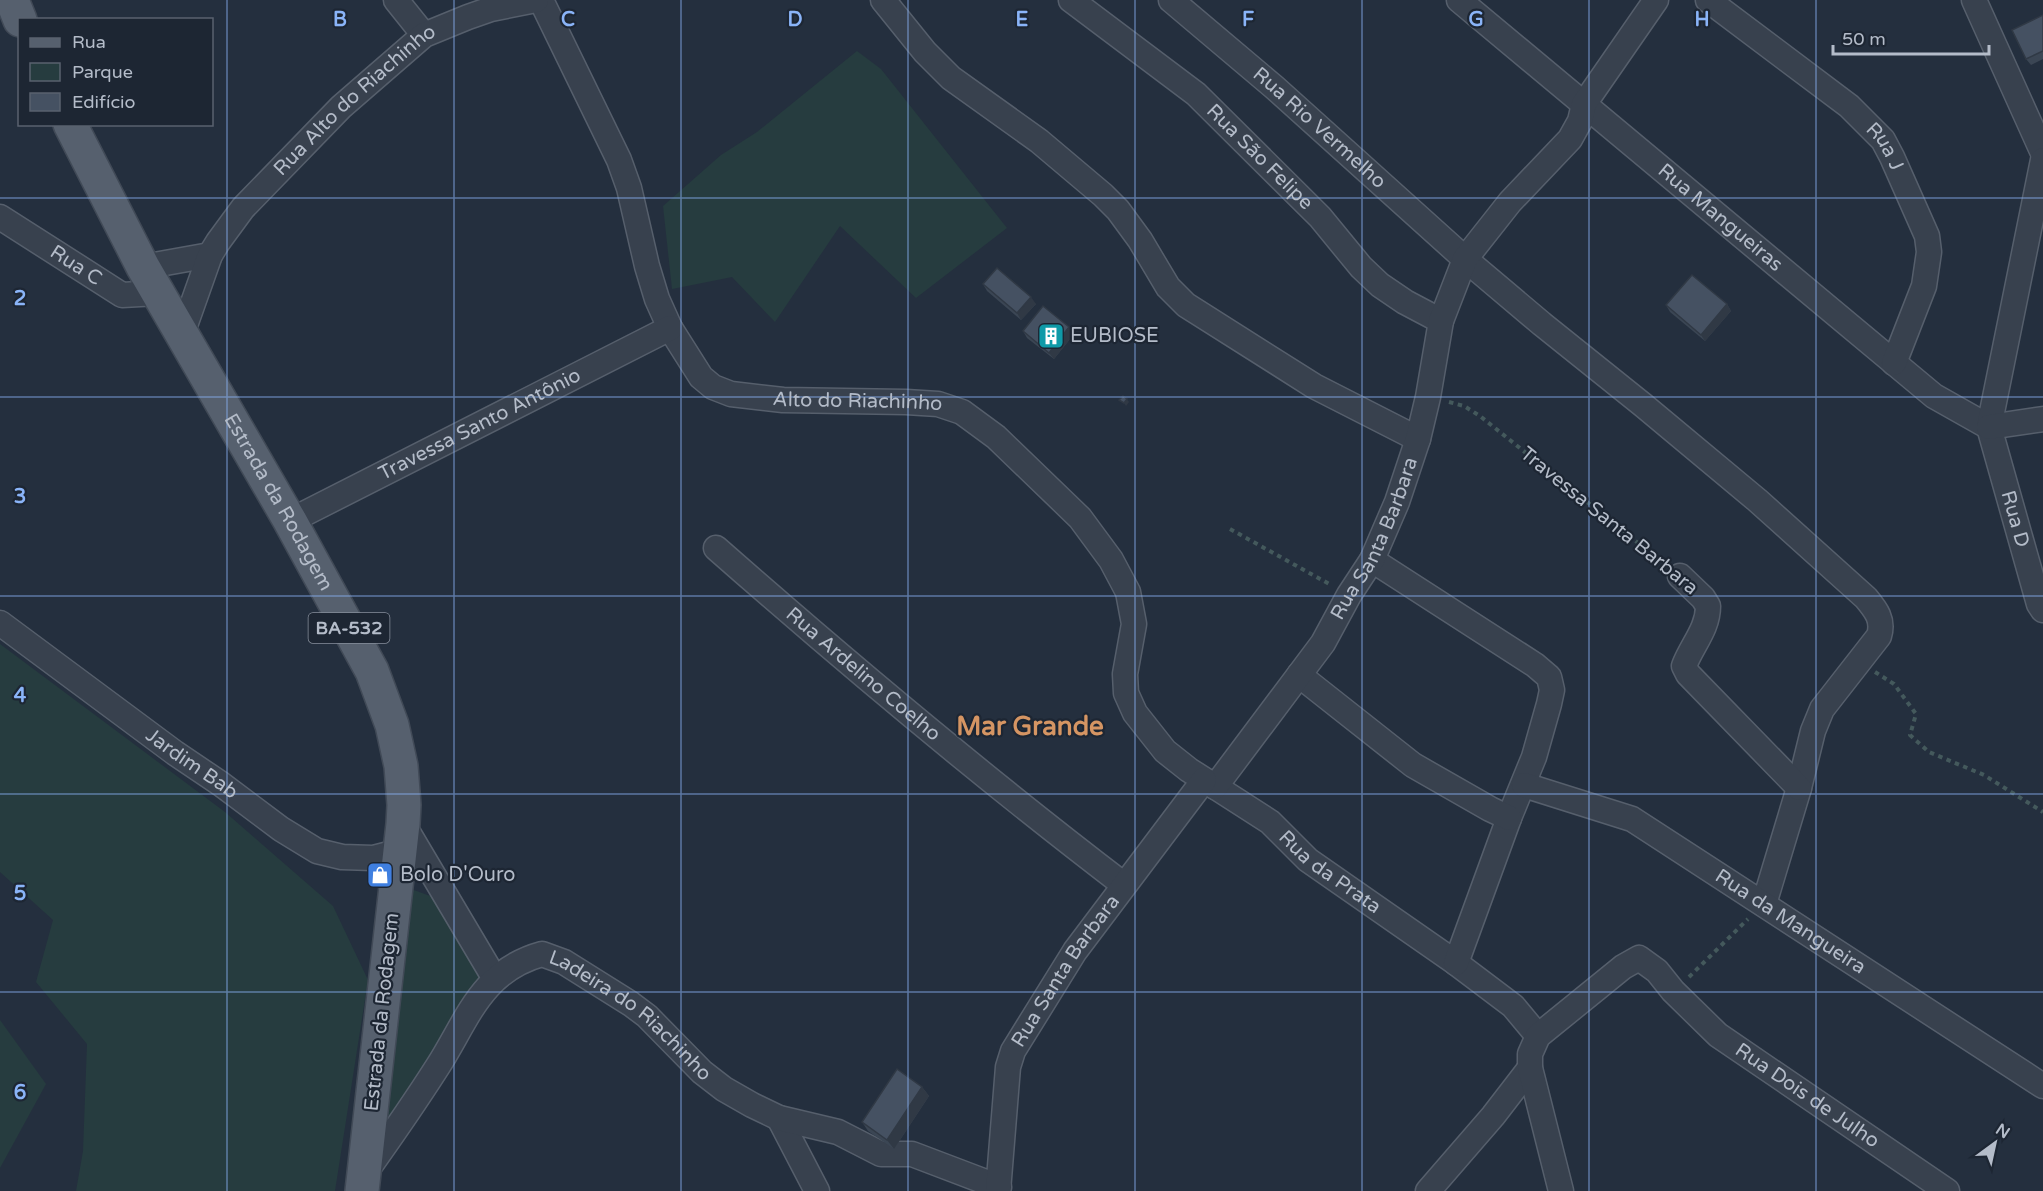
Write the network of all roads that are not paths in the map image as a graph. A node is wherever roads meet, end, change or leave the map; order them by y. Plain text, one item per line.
1 (12, 0) edge
2 (396, 0) edge
3 (536, 0) edge
4 (541, 0) edge
5 (883, 0) edge
6 (1071, 0) edge
7 (1171, 0) edge
8 (1459, 0) edge
9 (1656, 0) edge
10 (1708, 0) edge
11 (1974, 0) edge
12 (20, 18) edge
13 (424, 35) junction
14 (1584, 104) junction
15 (71, 126) edge
16 (2043, 153) edge
17 (2043, 160) edge
18 (0, 217) edge
19 (210, 255) junction
20 (1464, 260) junction
21 (150, 280) junction
22 (1441, 321) junction
23 (670, 328) junction
24 (182, 334) junction
25 (1894, 363) junction
26 (2043, 419) edge
27 (1989, 427) junction
28 (1418, 439) junction
29 (290, 521) junction
30 (717, 548) dead end
31 (1372, 560) junction
32 (1680, 576) road end
33 (2043, 610) edge
34 (0, 623) edge
35 (1299, 675) junction
36 (1210, 783) junction
37 (1524, 785) junction
38 (1799, 788) junction
39 (1509, 818) junction
40 (402, 837) junction
41 (1124, 885) junction
42 (1764, 904) junction
43 (1456, 963) junction
44 (495, 980) junction
45 (1538, 1036) junction
46 (1530, 1068) junction
47 (2043, 1086) edge
48 (779, 1118) junction
49 (363, 1183) edge
50 (998, 1189) edge
51 (817, 1191) edge
52 (1428, 1191) edge
53 (1561, 1191) edge
54 (1947, 1191) edge

1 - 12 main road
2 - 13 street
3 - 13 street, Rua Alto do Riachinho
4 - 23 street, Alto do Riachinho
5 - 28 street
6 - 22 street, Rua São Felipe
7 - 20 street, Rua Rio Vermelho
8 - 14 street, Rua Mangueiras
9 - 14 street
10 - 25 street, Rua J
11 - 16 street
13 - 19 street, Rua Alto do Riachinho
14 - 20 street
14 - 25 street, Rua Mangueiras
15 - 21 main road, Estrada da Rodagem / BA-532
17 - 27 street
18 - 21 street, Rua C
19 - 21 street
19 - 24 street, Rua Alto do Riachinho
20 - 22 street, Rua Santa Barbara
20 - 38 street, Rua Rio Vermelho
21 - 24 main road, Estrada da Rodagem / BA-532
22 - 28 street, Rua Santa Barbara
23 - 29 street, Travessa Santo Antônio
23 - 36 street, Alto do Riachinho
24 - 29 main road, Estrada da Rodagem / BA-532
25 - 27 street, Rua Mangueiras
26 - 27 street
27 - 33 street, Rua D
28 - 31 street, Rua Santa Barbara
29 - 40 main road, Estrada da Rodagem / BA-532
30 - 41 street, Rua Ardelino Coelho
31 - 35 street, Rua Santa Barbara
31 - 37 street
32 - 38 street, Travessa Santa Barbara
34 - 40 street, Jardim Bab
35 - 36 street, Rua Santa Barbara
35 - 39 street
36 - 41 street, Rua Santa Barbara
36 - 43 street, Rua da Prata
37 - 39 street
37 - 42 street, Rua da Mangueira
38 - 42 street
39 - 43 street
40 - 44 street
40 - 49 main road, Estrada da Rodagem / BA-532
41 - 50 street, Rua Santa Barbara
42 - 47 street, Rua da Mangueira
43 - 45 street, Rua da Prata
44 - 48 street, Ladeira do Riachinho
44 - 49 street, Ladeira do Riachinho
45 - 46 street
45 - 54 street, Rua Dois de Julho
46 - 52 street
46 - 53 street
48 - 50 street, Ladeira do Riachinho
48 - 51 street

